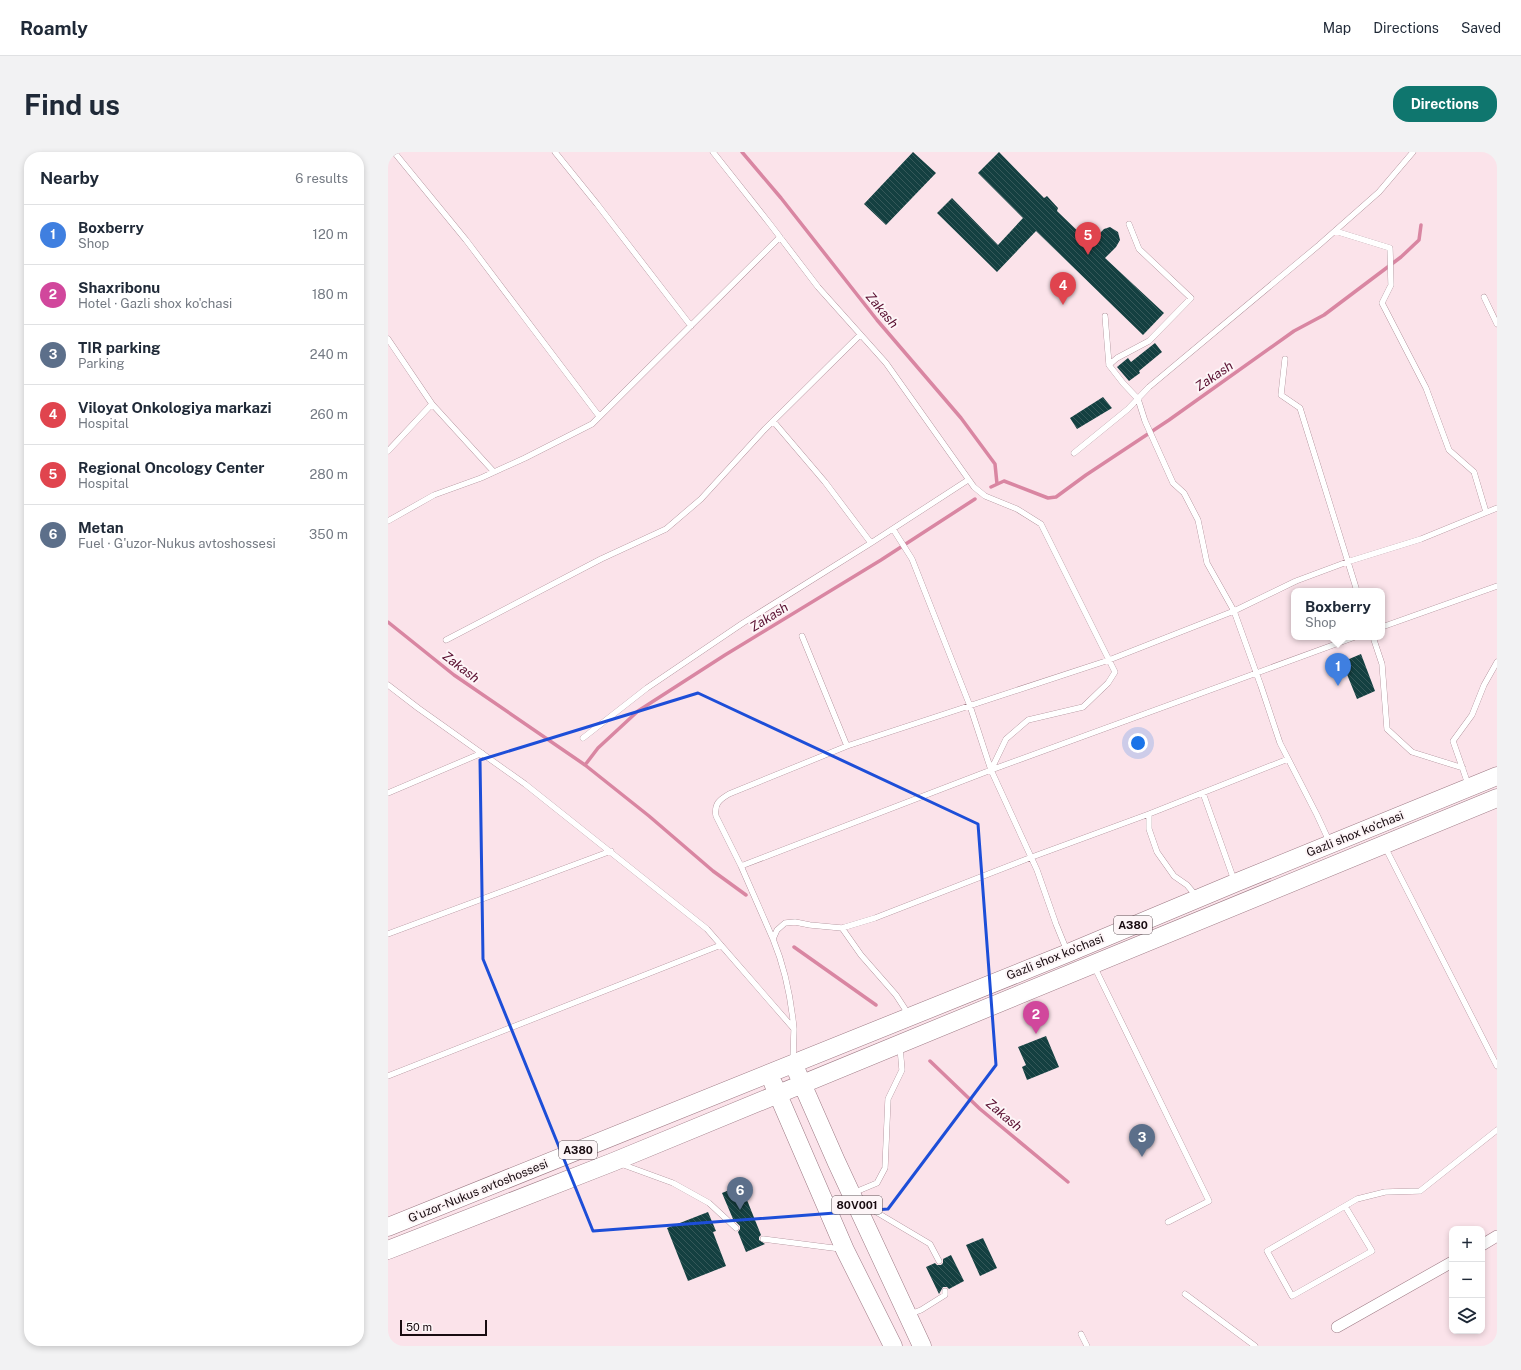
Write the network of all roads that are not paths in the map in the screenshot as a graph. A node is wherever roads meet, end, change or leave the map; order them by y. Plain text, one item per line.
1 (394, 152) edge
2 (555, 152) edge
3 (713, 152) edge
4 (1414, 152) edge
5 (1129, 224) dead end
6 (1335, 231) junction
7 (780, 237) junction
8 (1484, 297) dead end
9 (1105, 316) dead end
10 (1497, 324) edge
11 (691, 326) junction
12 (860, 335) junction
13 (388, 339) edge
14 (1285, 359) dead end
15 (1109, 365) junction
16 (1138, 399) junction
17 (432, 404) junction
18 (599, 416) junction
19 (773, 421) junction
20 (388, 451) edge
21 (1074, 453) dead end
22 (494, 472) junction
23 (968, 480) junction
24 (1497, 508) edge
25 (1486, 512) junction
26 (388, 521) edge
27 (893, 529) junction
28 (871, 543) junction
29 (1347, 562) junction
30 (1497, 586) edge
31 (1356, 588) edge
32 (1234, 611) junction
33 (1385, 626) edge
34 (802, 636) dead end
35 (446, 640) dead end
36 (1347, 640) edge
37 (1374, 640) edge
38 (1109, 660) junction
39 (1497, 662) edge
40 (1256, 673) junction
41 (388, 684) edge
42 (970, 706) junction
43 (583, 738) dead end
44 (848, 746) junction
45 (482, 753) junction
46 (1288, 759) junction
47 (1463, 768) junction
48 (992, 770) junction
49 (1497, 776) edge
50 (1469, 788) junction
51 (388, 793) edge
52 (1203, 793) junction
53 (1497, 798) edge
54 (1149, 814) junction
55 (1330, 843) junction
56 (1383, 844) junction
57 (611, 851) junction
58 (1032, 857) junction
59 (741, 866) junction
60 (1235, 882) junction
61 (1198, 898) junction
62 (842, 928) junction
63 (388, 934) edge
64 (773, 939) junction
65 (721, 945) junction
66 (1068, 953) junction
67 (1093, 964) junction
68 (910, 1016) junction
69 (794, 1029) junction
70 (900, 1043) junction
71 (793, 1063) junction
72 (1497, 1066) edge
73 (768, 1073) junction
74 (388, 1076) edge
75 (802, 1083) junction
76 (777, 1094) junction
77 (1497, 1130) edge
78 (613, 1162) junction
79 (853, 1196) junction
80 (1344, 1206) junction
81 (1168, 1222) dead end
82 (388, 1228) edge
83 (736, 1228) dead end
84 (1497, 1236) edge
85 (763, 1239) dead end
86 (1485, 1243) edge
87 (388, 1250) edge
88 (845, 1250) junction
89 (939, 1261) dead end
90 (1449, 1264) edge
91 (945, 1291) dead end
92 (1185, 1294) dead end
93 (908, 1315) junction
94 (1337, 1327) dead end
95 (1081, 1334) dead end
96 (893, 1346) edge
97 (922, 1346) edge
98 (1087, 1346) edge
99 (1255, 1346) edge

1 - 18 lane
2 - 11 lane
3 - 7 lane
4 - 6 lane
5 - 15 lane
6 - 16 lane
6 - 25 lane
7 - 11 lane
7 - 12 lane
8 - 10 lane
9 - 15 lane
11 - 18 lane
12 - 19 lane
12 - 23 lane
13 - 17 lane
14 - 29 lane
15 - 16 lane
16 - 21 lane
16 - 32 lane
17 - 20 lane
17 - 22 lane
18 - 22 lane
19 - 28 lane
19 - 35 lane
22 - 26 lane
23 - 27 lane
23 - 38 lane
24 - 25 lane
25 - 29 lane
27 - 28 lane
27 - 42 lane
28 - 43 lane
29 - 31 lane
29 - 32 lane
30 - 33 lane
32 - 38 lane
32 - 40 lane
34 - 44 lane
36 - 40 lane
37 - 47 lane
38 - 42 lane
38 - 48 lane
39 - 47 lane
40 - 46 lane
40 - 48 lane
41 - 45 lane
42 - 44 lane
42 - 48 lane
44 - 59 lane
45 - 51 lane
45 - 57 lane
46 - 52 lane
46 - 55 lane
47 - 50 lane
48 - 58 lane
48 - 59 lane
49 - 50 highway, Gazli shox ko'chasi / A380
50 - 55 highway, Gazli shox ko'chasi / A380
52 - 54 lane
52 - 60 lane
53 - 56 highway, Gazli shox ko'chasi / A380
54 - 58 lane
54 - 61 lane
55 - 60 highway, Gazli shox ko'chasi / A380
56 - 67 highway, Gazli shox ko'chasi / A380
56 - 72 lane
57 - 63 lane
57 - 65 lane
58 - 62 lane
58 - 66 lane
59 - 64 lane
60 - 61 highway, Gazli shox ko'chasi / A380
61 - 66 highway, Gazli shox ko'chasi / A380
62 - 64 lane
62 - 68 lane
64 - 69 lane
65 - 69 lane
65 - 74 lane
66 - 68 highway, Gazli shox ko'chasi / A380
67 - 70 highway, Gazli shox ko'chasi / A380
67 - 81 lane
68 - 71 highway, Gazli shox ko'chasi / A380
69 - 71 lane
70 - 75 highway, Gazli shox ko'chasi / A380
70 - 79 lane
71 - 73 highway, Gazli shox ko'chasi / A380
71 - 75 highway, 80V001
73 - 76 highway, 80V001
73 - 82 highway, G'uzor-Nukus avtoshossesi / A380
75 - 76 highway, A380
75 - 79 highway, 80V001
76 - 78 highway, G'uzor-Nukus avtoshossesi / A380
76 - 88 highway, 80V001
77 - 80 lane
78 - 83 lane
78 - 87 highway, G'uzor-Nukus avtoshossesi / A380
79 - 89 lane
79 - 93 highway, 80V001
80 - 80 lane
84 - 86 street
85 - 88 lane
88 - 96 highway, 80V001
90 - 94 street
91 - 93 lane
92 - 99 lane
93 - 97 highway, 80V001
95 - 98 lane

